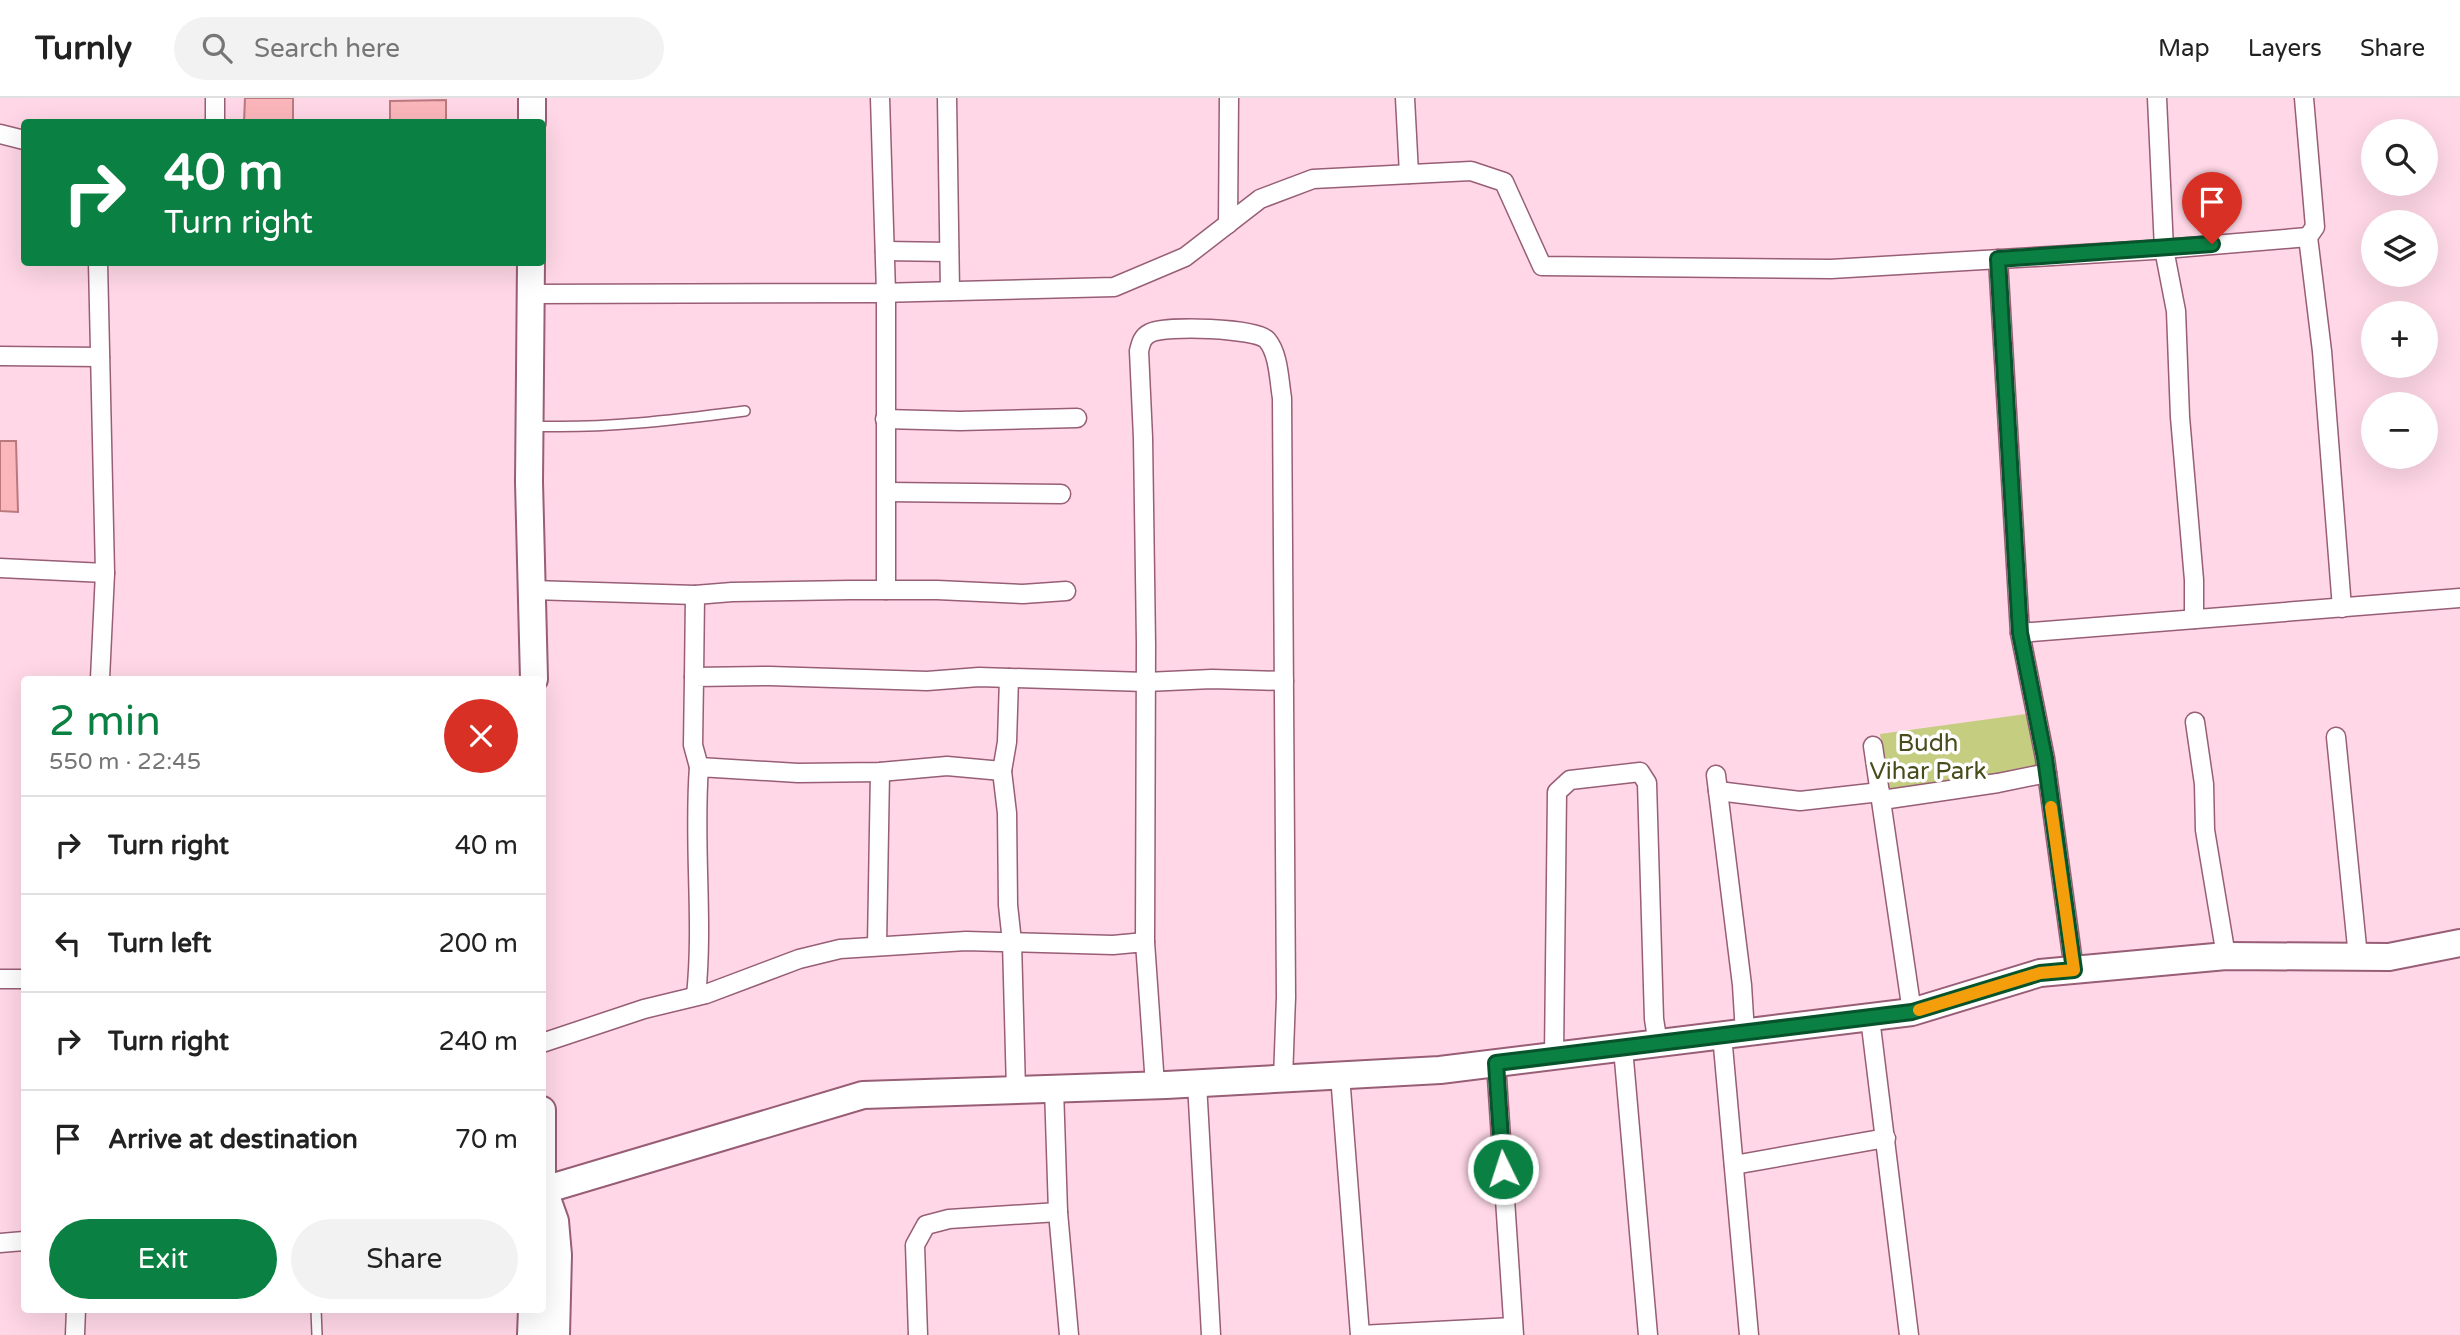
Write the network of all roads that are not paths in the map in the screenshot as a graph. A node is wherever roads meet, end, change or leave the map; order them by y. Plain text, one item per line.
1 (215, 98) edge
2 (532, 98) edge
3 (880, 98) edge
4 (947, 98) edge
5 (1229, 98) edge
6 (1405, 98) edge
7 (2157, 98) edge
8 (2304, 98) edge
9 (215, 119) edge
10 (532, 119) edge
11 (0, 134) edge
12 (21, 139) edge
13 (1409, 174) junction
14 (1228, 224) junction
15 (2308, 237) junction
16 (2164, 248) junction
17 (885, 251) junction
18 (949, 252) junction
19 (1998, 259) junction
20 (98, 266) edge
21 (531, 266) edge
22 (950, 292) junction
23 (886, 293) junction
24 (531, 294) junction
25 (0, 356) edge
26 (100, 357) junction
27 (745, 411) dead end
28 (1077, 418) dead end
29 (886, 419) junction
30 (530, 426) junction
31 (887, 492) junction
32 (1061, 494) dead end
33 (0, 568) edge
34 (105, 573) junction
35 (532, 590) junction
36 (886, 590) junction
37 (1066, 591) dead end
38 (695, 595) junction
39 (2460, 598) edge
40 (2342, 608) junction
41 (2194, 619) junction
42 (2020, 633) junction
43 (100, 676) edge
44 (534, 676) edge
45 (694, 677) junction
46 (1009, 678) junction
47 (1284, 681) junction
48 (1146, 682) junction
49 (2195, 722) dead end
50 (2336, 737) dead end
51 (1873, 746) dead end
52 (699, 767) junction
53 (1002, 771) junction
54 (880, 772) junction
55 (2047, 773) junction
56 (1881, 796) junction
57 (1012, 942) junction
58 (1145, 942) junction
59 (2460, 943) edge
60 (877, 945) junction
61 (2225, 956) junction
62 (2358, 957) junction
63 (2074, 970) junction
64 (0, 979) edge
65 (21, 979) edge
66 (696, 996) junction
67 (1912, 1012) junction
68 (1870, 1018) junction
69 (1733, 1034) junction
70 (546, 1042) edge
71 (1658, 1044) junction
72 (1623, 1048) junction
73 (1554, 1056) junction
74 (1496, 1063) junction
75 (1340, 1075) junction
76 (1283, 1079) junction
77 (1197, 1083) junction
78 (1155, 1085) junction
79 (1054, 1088) junction
80 (1016, 1090) junction
81 (1886, 1138) junction
82 (1734, 1165) junction
83 (546, 1192) edge
84 (546, 1200) edge
85 (1058, 1212) junction
86 (21, 1241) edge
87 (0, 1243) edge
88 (76, 1313) edge
89 (316, 1313) edge
90 (532, 1313) edge
91 (1513, 1331) edge
92 (75, 1335) edge
93 (317, 1335) edge
94 (531, 1335) edge
95 (556, 1335) edge
96 (918, 1335) edge
97 (1069, 1335) edge
98 (1211, 1335) edge
99 (1360, 1335) edge
100 (1648, 1335) edge
101 (1749, 1335) edge
102 (1909, 1335) edge

1 - 9 street
2 - 10 street
3 - 17 street
4 - 18 street
5 - 14 street
6 - 13 street
7 - 16 street
8 - 15 street
11 - 12 street
13 - 14 street
13 - 19 street
14 - 22 street
15 - 16 street
15 - 40 street
16 - 19 street
16 - 41 street
17 - 18 street
17 - 23 street
18 - 22 street
19 - 42 street
20 - 26 street
21 - 24 street
22 - 23 street
23 - 24 street
23 - 29 street
24 - 30 street
25 - 26 street
26 - 34 street
27 - 30 lane
28 - 29 street
29 - 31 street
30 - 35 street
31 - 32 street
31 - 36 street
33 - 34 street
34 - 43 street
35 - 38 street
35 - 44 street
36 - 37 street
36 - 38 street
38 - 45 street
39 - 40 street
40 - 41 street
41 - 42 street
42 - 55 street
45 - 46 street
45 - 52 street
46 - 48 street
46 - 53 street
47 - 48 street
47 - 48 street
47 - 76 street
48 - 58 street
49 - 61 street
50 - 62 street
51 - 56 street
52 - 54 street
52 - 66 street
53 - 54 street
53 - 57 street
54 - 60 street
55 - 56 street
55 - 63 street
56 - 67 street
56 - 69 street
57 - 58 street
57 - 60 street
57 - 80 street
58 - 78 street
59 - 62 street
60 - 66 street
61 - 62 street
61 - 63 street
63 - 67 street
64 - 65 street
66 - 70 street
67 - 68 street
68 - 69 street
68 - 81 street
69 - 71 street
69 - 82 street
71 - 72 street
71 - 73 street
72 - 73 street
72 - 100 street
73 - 74 street
74 - 75 street
74 - 91 street
75 - 76 street
75 - 99 street
76 - 77 street
77 - 78 street
77 - 98 street
78 - 79 street
79 - 80 street
79 - 85 street
80 - 83 street
81 - 82 street
81 - 102 street
82 - 101 street
84 - 95 street
85 - 96 street
85 - 97 street
86 - 87 street
88 - 92 street
89 - 93 lane
90 - 94 street
91 - 99 street

